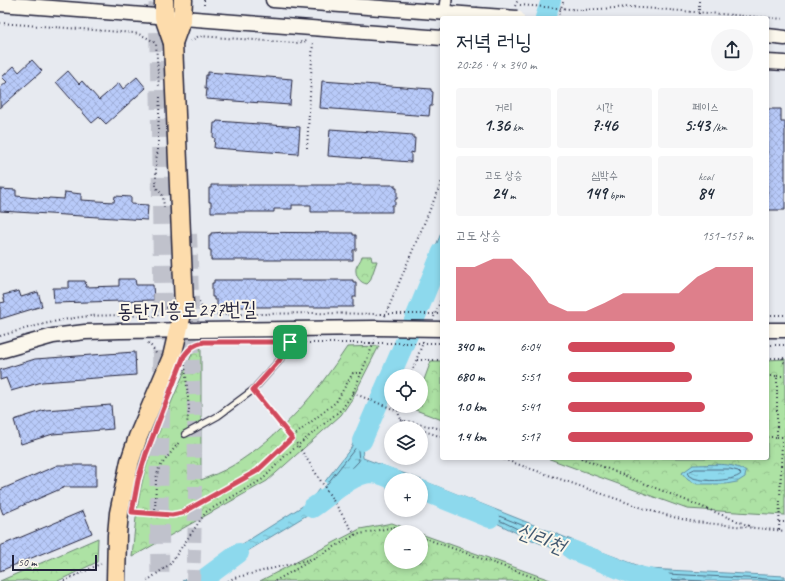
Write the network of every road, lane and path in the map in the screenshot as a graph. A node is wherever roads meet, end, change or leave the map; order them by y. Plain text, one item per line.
1 (183, 0) edge
2 (273, 0) edge
3 (564, 0) edge
4 (699, 0) edge
5 (0, 4) edge
6 (445, 6) edge
7 (164, 8) edge
8 (514, 11) edge
9 (698, 14) junction
10 (558, 16) edge
11 (733, 16) edge
12 (182, 18) junction
13 (769, 18) edge
14 (785, 19) edge
15 (0, 23) edge
16 (769, 36) edge
17 (440, 38) edge
18 (785, 38) edge
19 (180, 43) junction
20 (769, 62) edge
21 (785, 64) edge
22 (159, 89) dead end
23 (160, 96) dead end
24 (307, 148) dead end
25 (440, 186) edge
26 (164, 214) dead end
27 (199, 297) dead end
28 (168, 306) dead end
29 (440, 314) edge
30 (769, 315) edge
31 (785, 315) edge
32 (155, 316) dead end
33 (378, 329) junction
34 (440, 329) edge
35 (179, 330) junction
36 (769, 330) edge
37 (785, 330) edge
38 (290, 336) junction
39 (204, 342) dead end
40 (440, 343) edge
41 (769, 345) edge
42 (785, 345) edge
43 (0, 351) edge
44 (188, 351) dead end
45 (769, 358) edge
46 (784, 358) edge
47 (417, 360) dead end
48 (440, 360) edge
49 (185, 364) dead end
50 (785, 364) edge
51 (362, 373) junction
52 (769, 376) edge
53 (778, 376) junction
54 (785, 376) edge
55 (253, 390) junction
56 (353, 393) junction
57 (384, 405) edge
58 (399, 413) edge
59 (401, 420) joint
60 (440, 429) edge
61 (428, 432) edge
62 (185, 434) junction
63 (440, 436) edge
64 (769, 437) edge
65 (778, 437) junction
66 (785, 437) edge
67 (292, 438) junction
68 (782, 440) dead end
69 (298, 445) junction
70 (506, 460) edge
71 (586, 460) edge
72 (133, 506) dead end
73 (155, 514) junction
74 (779, 522) junction
75 (785, 522) edge
76 (755, 528) junction
77 (384, 529) edge
78 (778, 530) junction
79 (785, 531) edge
80 (355, 535) junction
81 (428, 540) edge
82 (318, 557) junction
83 (102, 563) dead end
84 (116, 578) edge
85 (64, 581) edge
86 (147, 581) edge
87 (228, 581) edge
88 (275, 581) edge
89 (544, 581) edge

1 - 12 main road
2 - 6 street
3 - 10 path
4 - 9 path
5 - 7 street
6 - 8 street, bridge
7 - 12 street
7 - 19 main road
8 - 9 path, bridge
9 - 11 path
12 - 17 street
12 - 19 main road
13 - 14 path
15 - 22 path
16 - 18 street
19 - 24 path
19 - 35 main road
20 - 21 street
23 - 26 path
25 - 33 path
27 - 29 path, bridge
28 - 32 path
30 - 31 path
33 - 34 street, 동탄기흥로277번길, bridge
33 - 38 street, 동탄기흥로277번길
33 - 51 path
35 - 38 street, 동탄기흥로277번길
35 - 43 street, 동탄기흥로277번길
35 - 84 main road
36 - 37 street
38 - 40 path, bridge
38 - 55 lane
39 - 44 path
41 - 42 path
45 - 46 path
46 - 50 path
47 - 48 path
49 - 62 path
51 - 56 path
51 - 67 path
52 - 53 path
53 - 54 path
53 - 65 path
55 - 62 lane
55 - 67 path
56 - 57 path
56 - 69 path
58 - 59 path
59 - 60 path
61 - 63 path
62 - 73 path
64 - 65 path
65 - 66 path
67 - 69 path
67 - 73 path
68 - 74 path
69 - 80 path
69 - 86 path
70 - 76 path
71 - 76 path
72 - 73 path
74 - 75 path
74 - 78 path
76 - 78 path
77 - 80 path
78 - 79 path
80 - 82 path
81 - 89 path
82 - 87 path
82 - 88 path
83 - 85 path

